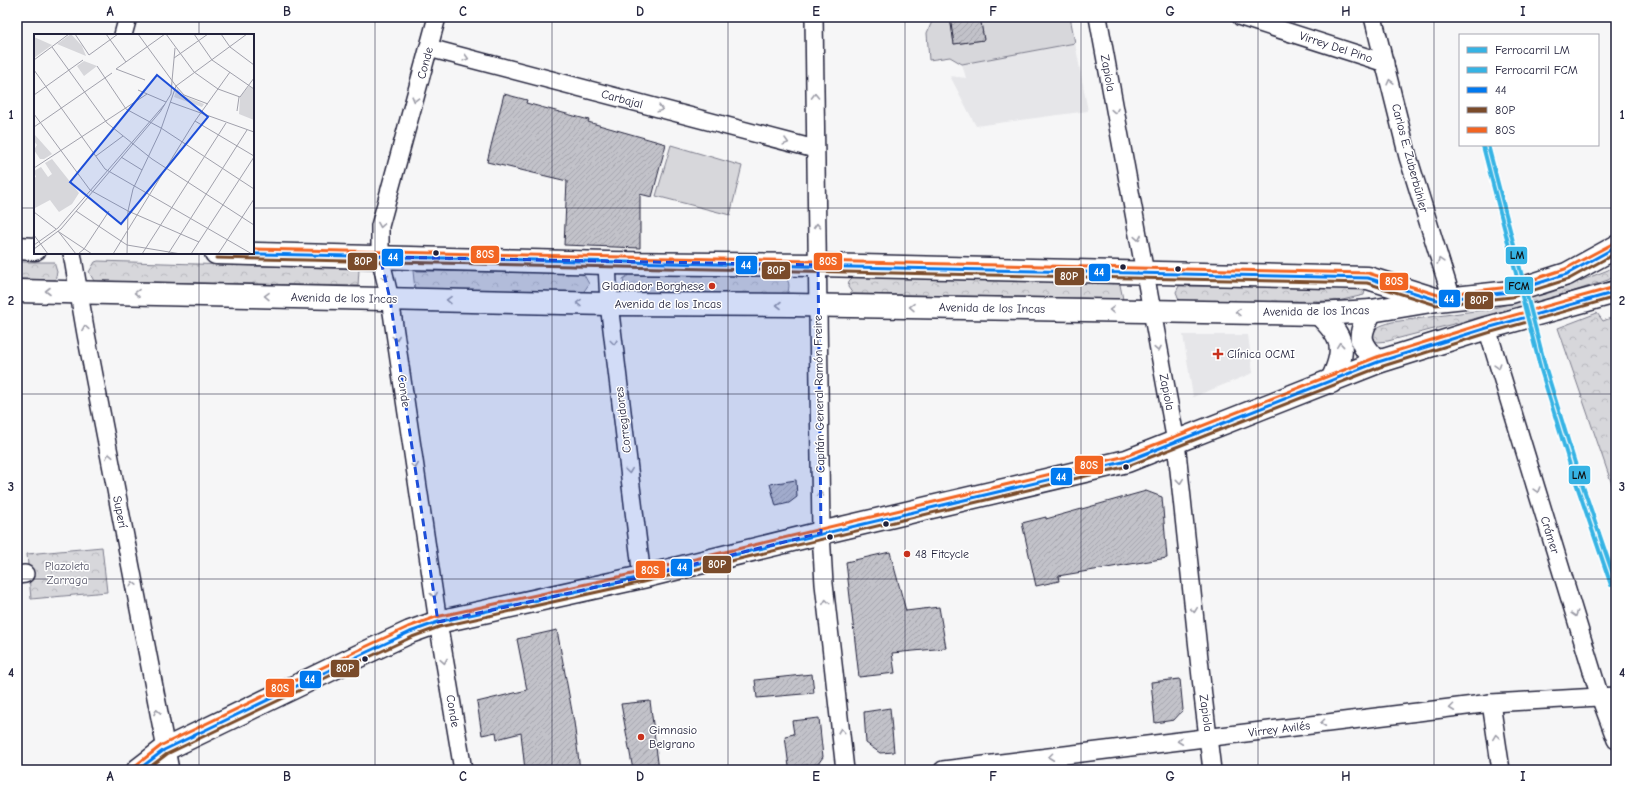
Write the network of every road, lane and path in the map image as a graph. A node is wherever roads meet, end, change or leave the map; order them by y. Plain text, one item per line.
1 (128, 17) edge
2 (437, 17) edge
3 (814, 17) edge
4 (1098, 17) edge
5 (1241, 17) edge
6 (1372, 17) edge
7 (123, 34) edge
8 (429, 48) junction
9 (1385, 63) junction
10 (815, 149) junction
11 (1616, 247) edge
12 (17, 248) edge
13 (34, 248) edge
14 (72, 254) edge
15 (254, 254) edge
16 (380, 257) junction
17 (606, 263) junction
18 (818, 265) junction
19 (1144, 273) junction
20 (17, 291) edge
21 (79, 291) junction
22 (1616, 292) edge
23 (390, 299) junction
24 (1444, 299) junction
25 (609, 304) junction
26 (818, 306) junction
27 (1151, 311) junction
28 (1371, 311) junction
29 (1319, 314) junction
30 (1487, 328) junction
31 (1378, 362) junction
32 (1331, 382) junction
33 (1176, 442) junction
34 (822, 533) junction
35 (642, 577) junction
36 (438, 622) junction
37 (1608, 696) edge
38 (1491, 703) junction
39 (1209, 737) junction
40 (1616, 740) edge
41 (167, 760) edge
42 (138, 770) edge
43 (463, 770) edge
44 (845, 770) edge
45 (943, 770) edge
46 (1212, 770) edge
47 (1501, 770) edge

1 - 7 street
2 - 8 street, Conde
10 -> 3 street, Capitán General Ramón Freire
4 -> 19 street, Zapiola
5 - 9 street, Virrey Del Pino
6 - 9 street, Carlos E. Zuberbühler
8 -> 10 street, Carbajal
8 -> 16 street, Conde
24 -> 9 street, Carlos E. Zuberbühler
18 -> 10 street, Capitán General Ramón Freire
11 - 24 main road, Avenida de los Incas
12 - 13 main road
14 - 21 street, Superí
15 - 16 main road
16 - 17 main road
16 -> 23 street, Conde
17 - 18 main road
17 - 25 street, Corregidores
18 - 19 main road
18 - 26 street, Capitán General Ramón Freire
19 - 24 main road
19 - 27 street, Zapiola
21 -> 20 main road, Avenida de los Incas
23 -> 21 main road, Avenida de los Incas
41 -> 21 street, Superí
22 - 30 main road
25 -> 23 main road, Avenida de los Incas
23 -> 36 street, Conde
24 - 28 main road, Avenida de los Incas
26 -> 25 main road, Avenida de los Incas
25 -> 35 street, Corregidores
27 -> 26 main road, Avenida de los Incas
34 -> 26 street, Capitán General Ramón Freire
29 -> 27 main road, Avenida de los Incas
27 -> 33 street, Zapiola
28 - 29 main road, Avenida de los Incas
28 - 31 main road
32 -> 29 main road
30 - 31 main road
30 -> 37 street, Crámer
31 - 32 main road
32 - 33 main road
33 - 34 main road
33 -> 39 street, Zapiola
34 - 35 main road
44 -> 34 street, Capitán General Ramón Freire
35 - 36 main road
36 - 41 main road
36 -> 43 street, Conde
37 - 38 street, Virrey Avilés
37 - 40 street, Crámer
38 -> 39 street, Virrey Avilés
47 -> 38 street
39 -> 45 street, Virrey Avilés
39 - 46 street, Zapiola
41 - 42 main road

